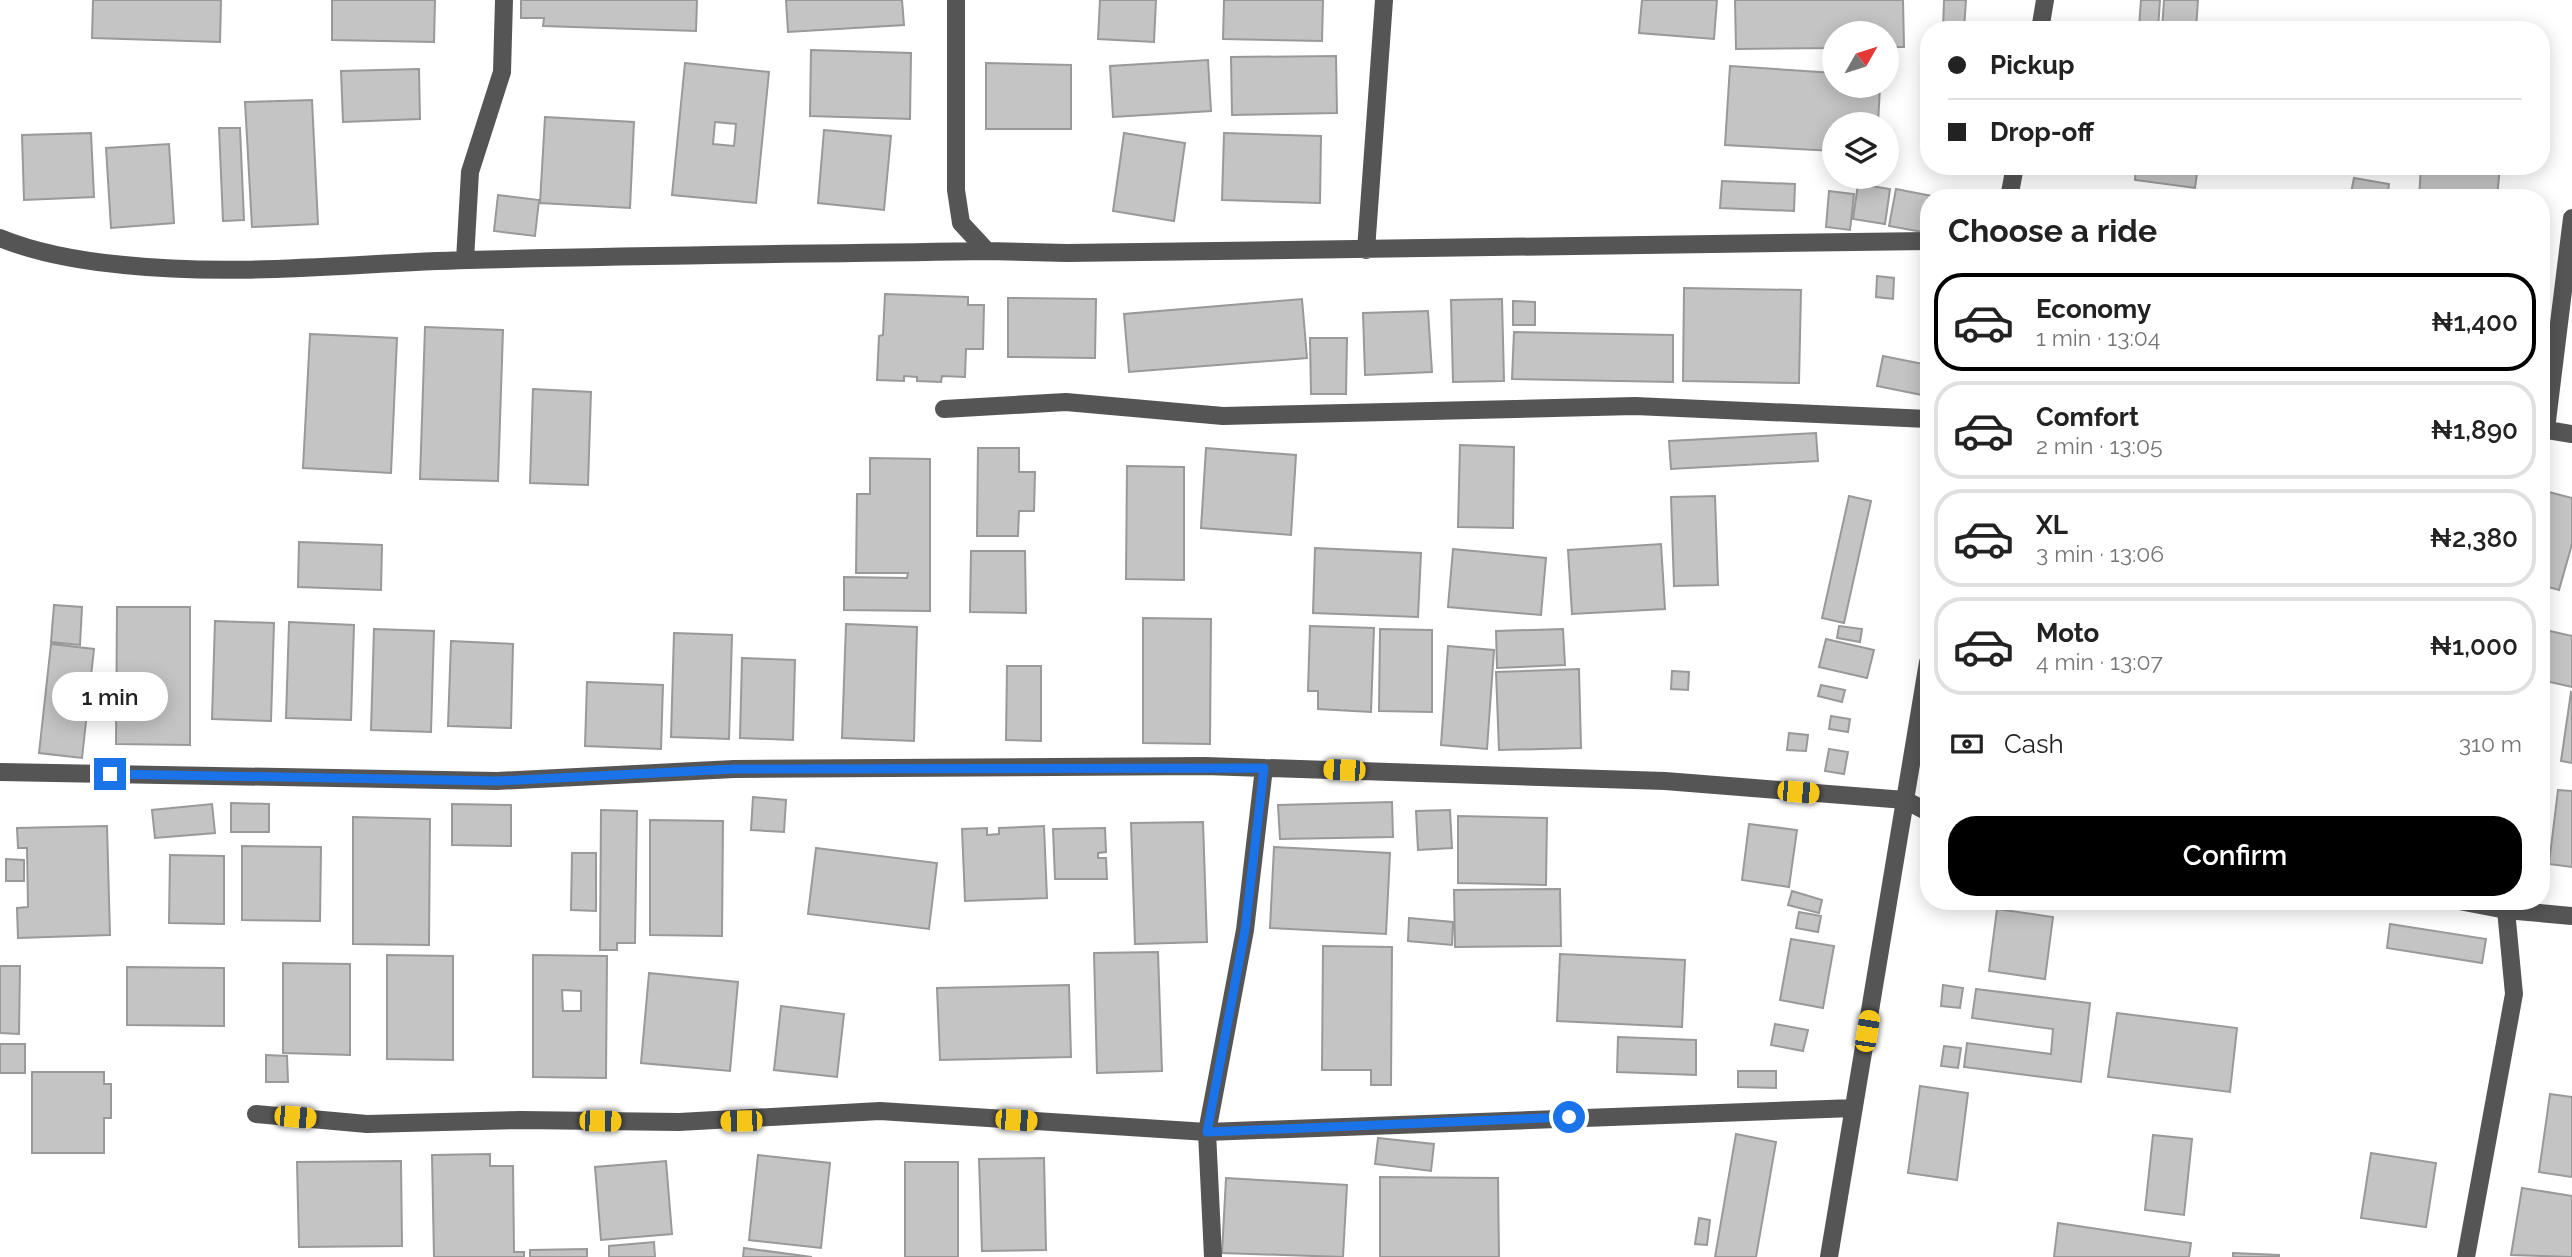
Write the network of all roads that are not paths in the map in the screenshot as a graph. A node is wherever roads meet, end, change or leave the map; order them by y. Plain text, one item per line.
1 (504, 0) edge
2 (956, 0) edge
3 (1384, 0) edge
4 (2045, 0) edge
5 (2042, 21) edge
6 (2572, 218) edge
7 (0, 239) edge
8 (1920, 242) edge
9 (1366, 250) junction
10 (987, 251) junction
11 (465, 260) junction
12 (2550, 384) edge
13 (944, 409) dead end
14 (1920, 419) edge
15 (2550, 430) edge
16 (2572, 434) edge
17 (1920, 710) edge
18 (1264, 768) junction
19 (0, 772) edge
20 (1905, 800) junction
21 (1920, 808) edge
22 (2506, 910) joint
23 (2572, 916) edge
24 (1854, 1108) junction
25 (256, 1114) dead end
26 (1207, 1132) junction
27 (1213, 1257) edge
28 (1829, 1257) edge
29 (2466, 1257) edge

1 - 11 street
2 - 10 street
3 - 9 street
4 - 5 street
6 - 12 street
7 - 11 street
8 - 9 street
9 - 10 street
10 - 11 street
13 - 14 street
15 - 16 street
17 - 20 street
18 - 19 street
18 - 20 street
18 - 26 street
20 - 21 street
20 - 24 street
22 - 23 street
22 - 29 street
24 - 26 street
24 - 28 street
25 - 26 street
26 - 27 street

